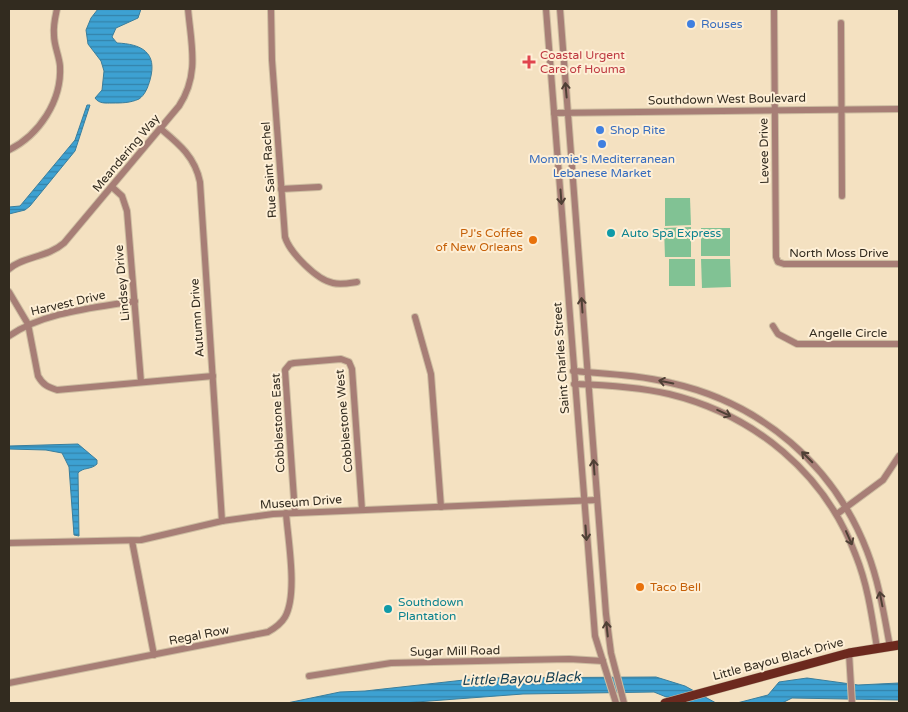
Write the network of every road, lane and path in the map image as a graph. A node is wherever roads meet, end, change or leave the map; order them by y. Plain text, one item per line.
1 (57, 9) edge
2 (188, 9) edge
3 (271, 9) edge
4 (546, 9) edge
5 (560, 9) edge
6 (774, 9) edge
7 (841, 22) dead end
8 (842, 109) junction
9 (899, 109) edge
10 (774, 110) junction
11 (568, 112) junction
12 (554, 113) junction
13 (161, 129) junction
14 (9, 150) edge
15 (112, 187) junction
16 (319, 187) dead end
17 (281, 189) junction
18 (842, 196) dead end
19 (778, 262) joint
20 (899, 264) edge
21 (9, 269) edge
22 (357, 282) dead end
23 (9, 292) edge
24 (135, 301) junction
25 (415, 317) dead end
26 (28, 324) junction
27 (773, 326) dead end
28 (9, 336) edge
29 (899, 344) edge
30 (319, 361) joint
31 (574, 371) junction
32 (588, 373) junction
33 (213, 376) junction
34 (141, 382) junction
35 (574, 384) junction
36 (588, 385) junction
37 (899, 456) edge
38 (583, 500) junction
39 (597, 500) junction
40 (441, 507) junction
41 (847, 508) junction
42 (362, 510) junction
43 (295, 512) junction
44 (286, 513) junction
45 (837, 514) junction
46 (222, 521) junction
47 (132, 541) junction
48 (9, 543) edge
49 (899, 645) edge
50 (890, 647) junction
51 (877, 648) junction
52 (849, 653) junction
53 (154, 655) junction
54 (603, 661) junction
55 (309, 676) dead end
56 (9, 683) edge
57 (624, 701) edge
58 (615, 702) edge
59 (667, 703) edge
60 (852, 703) edge

1 - 14 street
2 - 13 street, Meandering Way
3 - 17 street, Rue Saint Rachel
4 - 12 street, Saint Charles Street
11 -> 5 street, Saint Charles Street
6 - 10 street, Levee Drive
7 - 8 street
8 - 9 street, Southdown West Boulevard
8 - 10 street, Southdown West Boulevard
8 - 18 street
10 - 11 street, Southdown West Boulevard
10 - 19 street, Levee Drive
11 - 12 street, Southdown West Boulevard
32 -> 11 street, Saint Charles Street
12 -> 31 street, Saint Charles Street
13 - 15 street, Meandering Way
13 - 33 street, Autumn Drive
15 - 21 street, Meandering Way
15 - 24 street, Lindsey Drive
16 - 17 street
17 - 22 street, Rue Saint Rachel
19 - 20 street, North Moss Drive
23 - 26 street
24 - 26 street, Harvest Drive
24 - 34 street, Lindsey Drive
25 - 40 street
26 - 28 street, Harvest Drive
26 - 34 street
27 - 29 street, Angelle Circle
30 - 42 street, Cobblestone West
30 - 43 street, Cobblestone East
31 - 32 street
31 - 35 street, Saint Charles Street
32 - 36 street, Saint Charles Street
41 -> 32 street
33 - 34 street
33 - 46 street, Autumn Drive
35 - 36 street
35 - 38 street, Saint Charles Street
39 -> 36 street, Saint Charles Street
36 -> 45 street
37 - 41 street
38 - 39 street, Museum Drive
38 - 40 street, Museum Drive
38 -> 54 street, Saint Charles Street
57 -> 39 street, Saint Charles Street
40 - 42 street, Museum Drive
41 - 45 street
50 -> 41 street
42 - 43 street, Museum Drive
43 - 44 street, Museum Drive
44 - 46 street, Museum Drive
44 - 53 street, Regal Row
45 -> 51 street
46 - 47 street, Museum Drive
47 - 48 street, Museum Drive
47 - 53 street
49 - 50 main road, Little Bayou Black Drive
50 - 51 main road, Little Bayou Black Drive
51 - 52 main road, Little Bayou Black Drive
52 - 59 main road, Little Bayou Black Drive
52 - 60 street
53 - 56 street, Regal Row
54 - 55 street, Sugar Mill Road
54 - 58 street, Saint Charles Street

